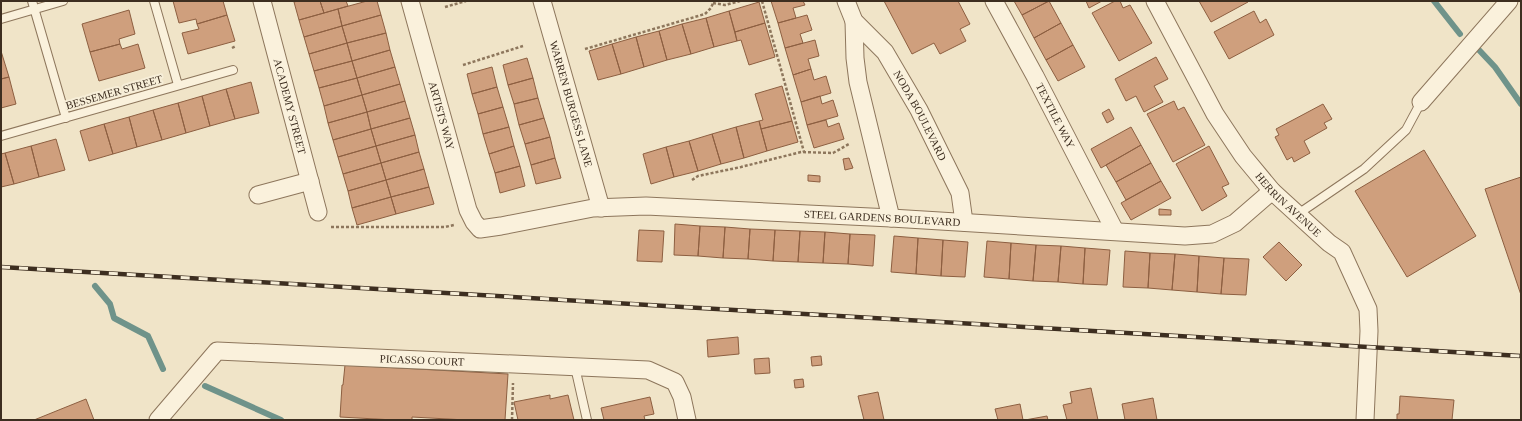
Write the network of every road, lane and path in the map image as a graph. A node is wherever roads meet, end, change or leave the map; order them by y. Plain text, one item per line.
1 (63, 1) edge
2 (154, 1) edge
3 (262, 1) edge
4 (410, 1) edge
5 (466, 1) edge
6 (542, 1) edge
7 (740, 1) edge
8 (762, 1) edge
9 (846, 1) edge
10 (994, 1) edge
11 (1155, 1) edge
12 (1509, 1) edge
13 (713, 2) edge
14 (34, 5) edge
15 (445, 7) dead end
16 (1, 19) edge
17 (854, 21) junction
18 (236, 46) dead end
19 (523, 46) dead end
20 (232, 48) dead end
21 (585, 49) dead end
22 (463, 65) dead end
23 (233, 70) dead end
24 (178, 85) junction
25 (1421, 102) joint
26 (66, 118) junction
27 (1, 136) edge
28 (848, 144) dead end
29 (804, 152) junction
30 (692, 180) dead end
31 (310, 181) junction
32 (1272, 191) junction
33 (258, 195) dead end
34 (601, 208) junction
35 (318, 212) joint
36 (1298, 214) junction
37 (891, 218) junction
38 (964, 222) junction
39 (477, 225) junction
40 (1115, 232) junction
41 (514, 364) junction
42 (575, 367) junction
43 (158, 420) edge
44 (512, 420) edge
45 (587, 420) edge
46 (687, 420) edge
47 (1366, 420) edge

1 - 14 lane
2 - 24 lane
3 - 31 street, ACADEMY STREET
4 - 39 street, ARTISTS WAY
5 - 15 path
6 - 34 street, WARREN BURGESS LANE
7 - 13 path
8 - 29 path
9 - 17 street, NODA BOULEVARD
10 - 40 street, TEXTILE WAY
11 - 32 street, HERRIN AVENUE
12 - 25 street
13 - 21 path
14 - 16 lane
14 - 26 lane
17 - 37 street, NODA BOULEVARD
17 - 38 street, NODA BOULEVARD
18 - 20 path
19 - 22 path
23 - 24 lane, BESSEMER STREET
24 - 26 lane, BESSEMER STREET
25 - 36 lane
26 - 27 lane, BESSEMER STREET
28 - 29 path
29 - 30 path
31 - 33 street
31 - 35 street, ACADEMY STREET
32 - 36 street, HERRIN AVENUE
32 - 40 street, STEEL GARDENS BOULEVARD
34 - 37 street, STEEL GARDENS BOULEVARD
34 - 39 street, STEEL GARDENS BOULEVARD
35 - 39 path
36 - 47 street, HERRIN AVENUE
37 - 38 street, STEEL GARDENS BOULEVARD
38 - 40 street, STEEL GARDENS BOULEVARD
41 - 42 street, PICASSO COURT
41 - 43 street, PICASSO COURT
41 - 44 path
42 - 45 lane
42 - 46 street, PICASSO COURT

